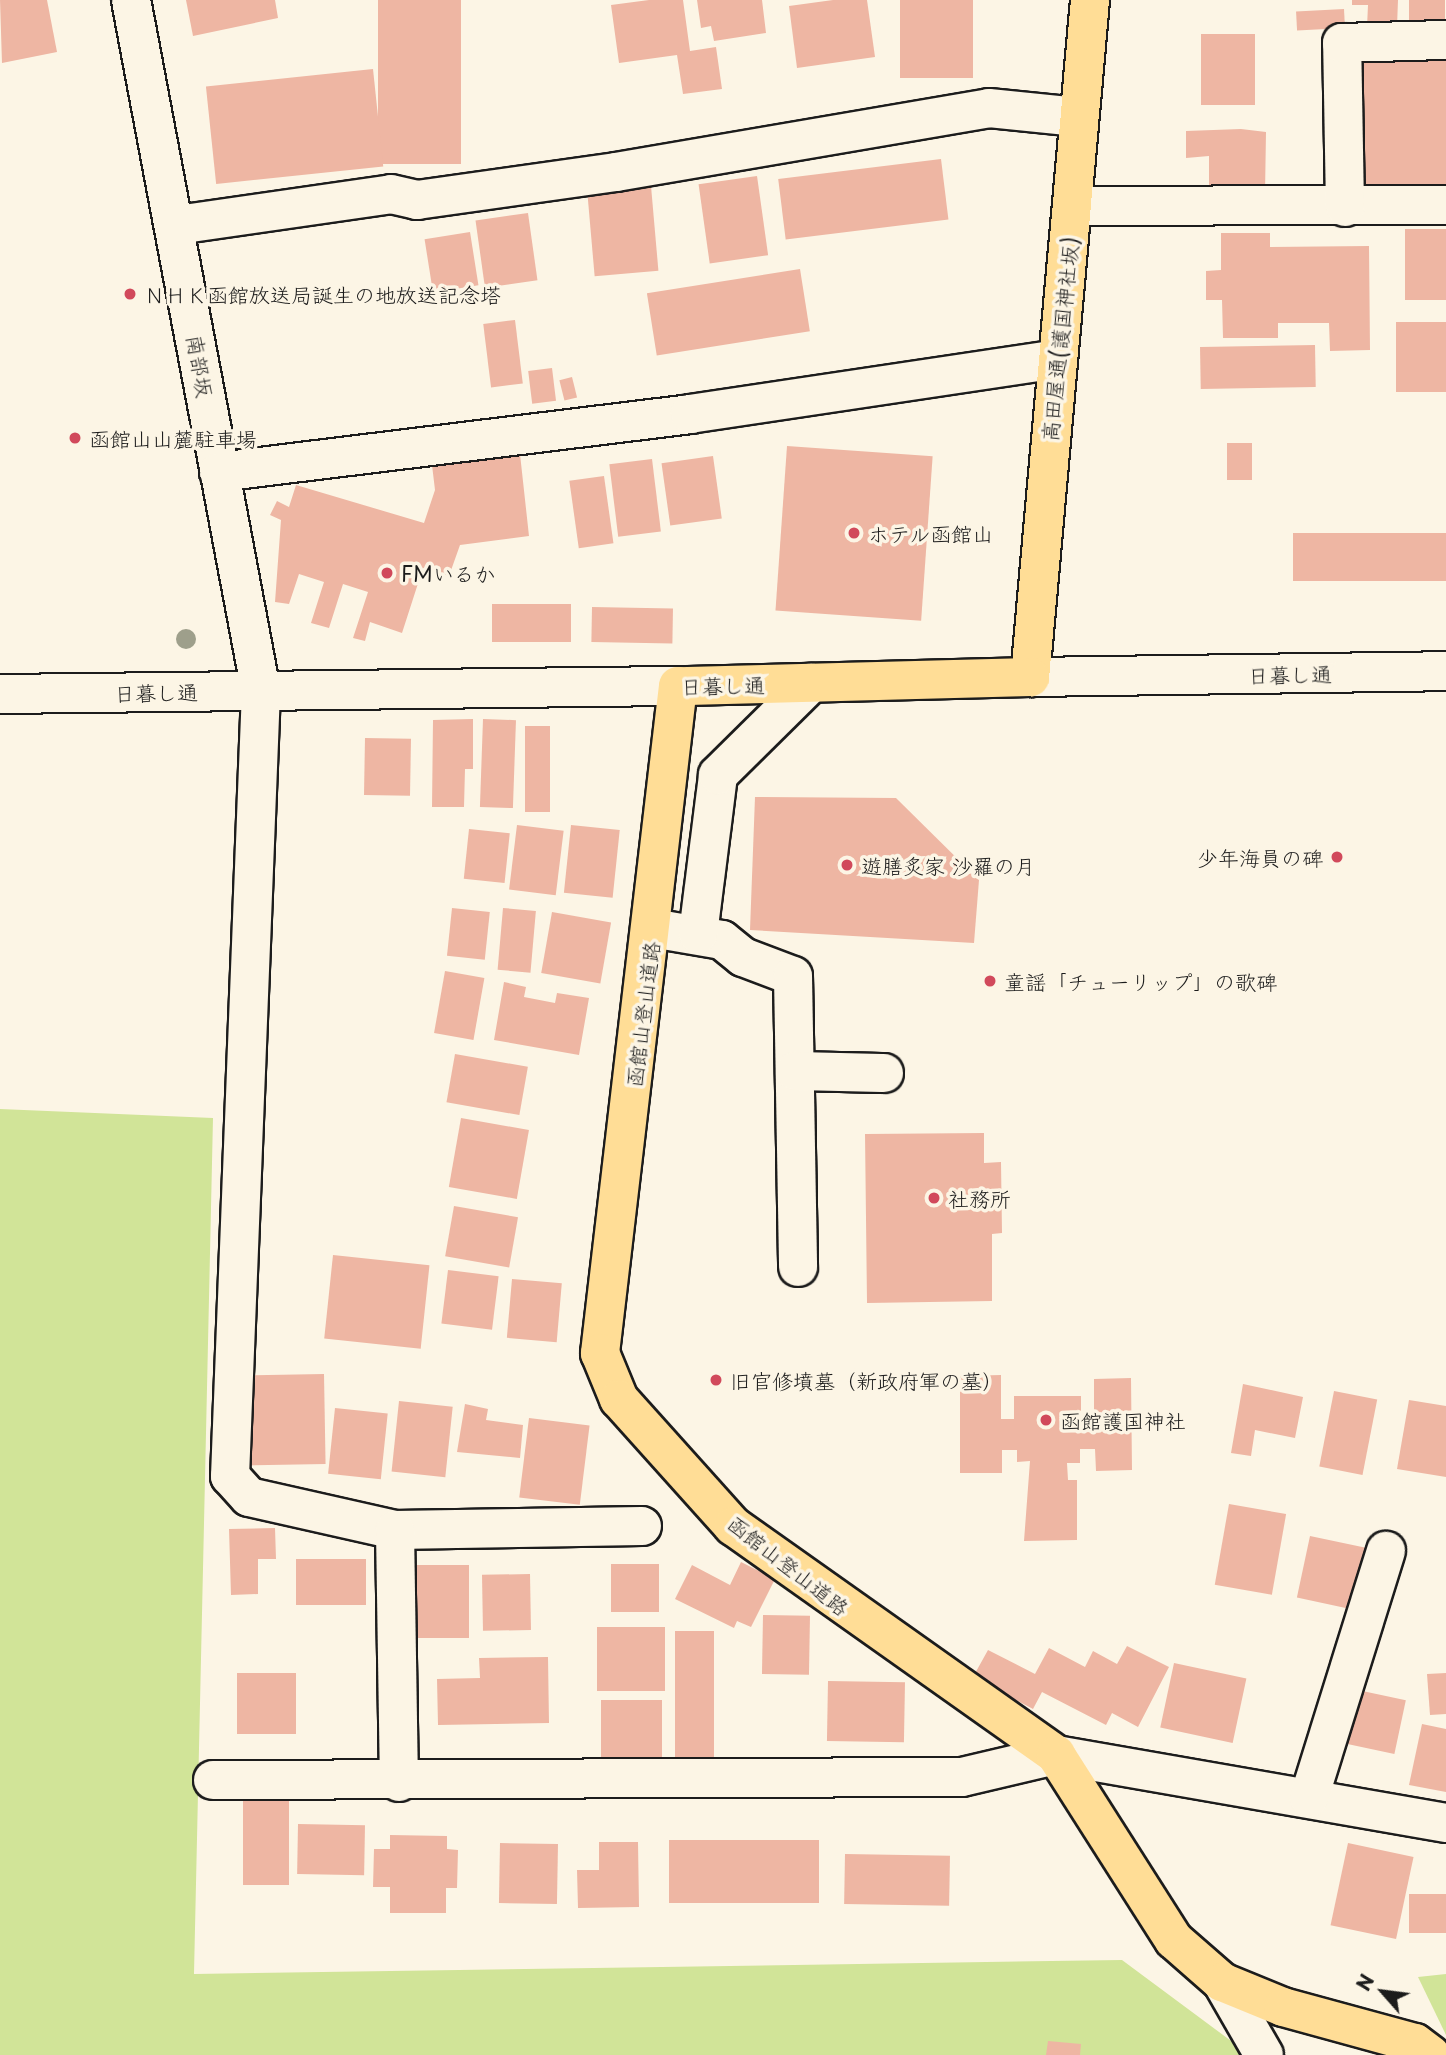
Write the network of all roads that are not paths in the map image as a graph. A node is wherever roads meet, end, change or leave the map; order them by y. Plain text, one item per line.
1 (131, 0) edge
2 (1090, 0) edge
3 (1446, 40) edge
4 (1078, 117) junction
5 (1446, 205) edge
6 (1072, 206) junction
7 (1345, 207) junction
8 (177, 225) junction
9 (1056, 359) junction
10 (219, 472) junction
11 (1446, 671) edge
12 (1030, 677) junction
13 (811, 683) junction
14 (678, 686) junction
15 (261, 691) junction
16 (0, 694) edge
17 (652, 928) junction
18 (698, 934) junction
19 (795, 1071) junction
20 (884, 1073) dead end
21 (798, 1267) dead end
22 (642, 1527) dead end
23 (395, 1530) junction
24 (1386, 1551) dead end
25 (1056, 1755) junction
26 (214, 1780) dead end
27 (399, 1782) junction
28 (1309, 1798) junction
29 (1446, 1823) edge
30 (1222, 1982) junction
31 (1264, 2055) edge
32 (1431, 2055) edge

1 - 8 street, 南部坂
2 - 4 main road, 高田屋通(護国神社坂)
3 - 7 street
4 - 6 main road, 高田屋通(護国神社坂)
4 - 8 street
5 - 7 street
6 - 7 street
6 - 9 main road, 高田屋通(護国神社坂)
8 - 10 street, 南部坂
9 - 10 street
9 - 12 main road, 高田屋通(護国神社坂)
10 - 15 street, 南部坂
11 - 12 street, 日暮し通
12 - 13 main road, 日暮し通
13 - 14 main road, 日暮し通
13 - 18 street
14 - 15 street, 日暮し通
14 - 17 main road, 函館山登山道路
15 - 16 street, 日暮し通
15 - 23 street, 南部坂
17 - 18 street
17 - 25 main road, 函館山登山道路
18 - 19 street
19 - 20 street
19 - 21 street
22 - 23 street, 南部坂
23 - 27 street
24 - 28 street
25 - 27 street
25 - 28 street
25 - 30 main road, 函館山登山道路
26 - 27 street
28 - 29 street
30 - 31 street
30 - 32 main road, 函館山登山道路

